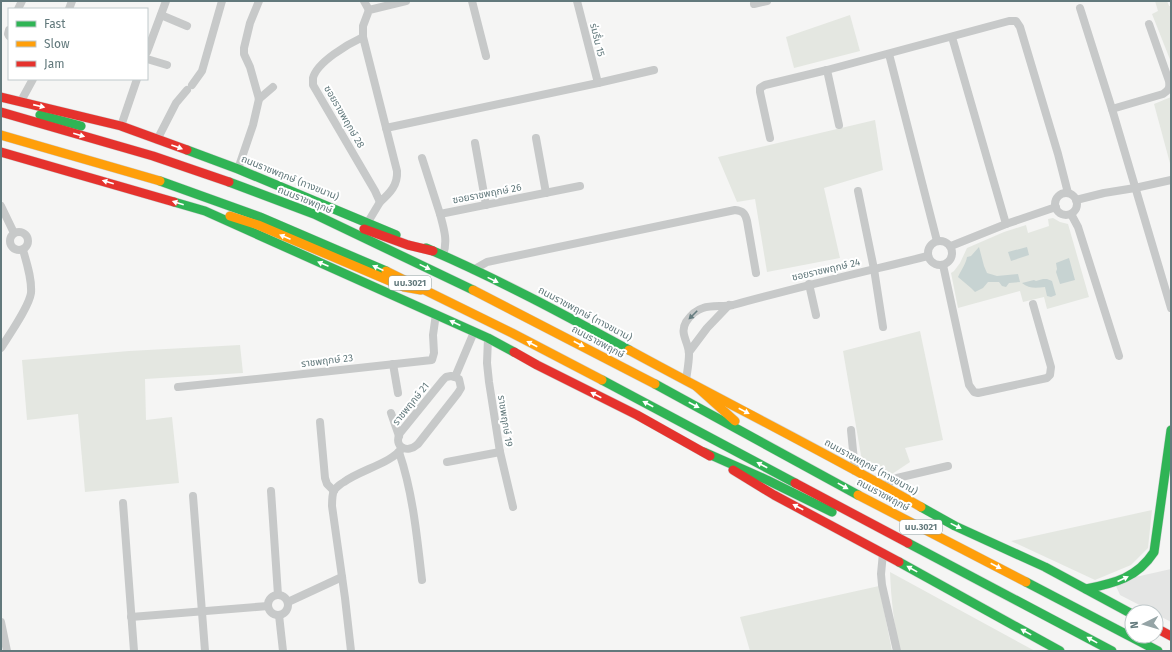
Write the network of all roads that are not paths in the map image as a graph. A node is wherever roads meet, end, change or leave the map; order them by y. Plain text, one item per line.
1 (166, 1) edge
2 (222, 1) edge
3 (259, 1) edge
4 (364, 1) edge
5 (406, 1) edge
6 (472, 1) edge
7 (577, 1) edge
8 (766, 1) edge
9 (754, 4) dead end
10 (1080, 8) dead end
11 (369, 10) junction
12 (161, 15) junction
13 (1149, 24) dead end
14 (187, 26) dead end
15 (363, 37) junction
16 (952, 38) junction
17 (148, 49) edge
18 (889, 54) junction
19 (486, 56) dead end
20 (148, 59) edge
21 (167, 65) dead end
22 (654, 70) dead end
23 (827, 70) junction
24 (32, 80) edge
25 (137, 80) edge
26 (598, 83) junction
27 (273, 87) dead end
28 (1, 96) edge
29 (259, 99) junction
30 (21, 101) junction
31 (1, 106) edge
32 (1112, 109) junction
33 (1, 112) edge
34 (839, 125) dead end
35 (121, 126) junction
36 (386, 128) junction
37 (1, 136) edge
38 (536, 138) dead end
39 (770, 138) dead end
40 (157, 140) junction
41 (475, 143) dead end
42 (1, 152) edge
43 (422, 158) dead end
44 (238, 169) junction
45 (1171, 180) edge
46 (580, 186) dead end
47 (1135, 188) junction
48 (858, 191) dead end
49 (546, 193) junction
50 (1068, 193) junction
51 (1076, 200) junction
52 (380, 202) junction
53 (196, 204) junction
54 (486, 205) junction
55 (1, 206) edge
56 (1056, 207) junction
57 (315, 211) junction
58 (440, 214) junction
59 (1072, 214) junction
60 (1006, 224) junction
61 (366, 226) junction
62 (14, 233) junction
63 (937, 241) junction
64 (951, 246) junction
65 (23, 250) junction
66 (443, 255) junction
67 (928, 256) junction
68 (943, 265) junction
69 (874, 269) junction
70 (473, 270) junction
71 (756, 273) dead end
72 (808, 284) junction
73 (426, 290) junction
74 (1033, 304) dead end
75 (729, 305) junction
76 (1171, 308) edge
77 (436, 314) junction
78 (816, 314) dead end
79 (883, 327) dead end
80 (474, 332) junction
81 (488, 338) junction
82 (1, 348) edge
83 (689, 352) junction
84 (1119, 356) dead end
85 (393, 364) junction
86 (455, 377) junction
87 (686, 381) junction
88 (697, 386) junction
89 (178, 387) dead end
90 (398, 393) dead end
91 (391, 413) dead end
92 (320, 422) dead end
93 (851, 430) dead end
94 (1171, 430) edge
95 (399, 436) junction
96 (760, 441) junction
97 (401, 450) junction
98 (500, 452) junction
99 (704, 452) junction
100 (447, 462) dead end
101 (948, 466) dead end
102 (855, 471) junction
103 (884, 486) junction
104 (271, 491) dead end
105 (334, 491) junction
106 (193, 496) dead end
107 (123, 502) dead end
108 (513, 506) dead end
109 (920, 550) junction
110 (883, 553) junction
111 (342, 577) junction
112 (422, 580) dead end
113 (1086, 589) junction
114 (278, 595) junction
115 (288, 602) junction
116 (268, 606) junction
117 (1124, 610) edge
118 (202, 612) junction
119 (279, 615) junction
120 (131, 617) junction
121 (1, 622) edge
122 (7, 651) edge
123 (134, 651) edge
124 (205, 651) edge
125 (283, 651) edge
126 (351, 651) edge
127 (897, 651) edge
128 (1060, 651) edge
129 (1112, 651) edge
130 (1158, 651) edge

1 - 12 street
2 - 40 street
3 - 29 street
4 - 11 street
5 - 11 street
6 - 19 street
7 - 26 street, ร่มรื่น 15
8 - 9 street
10 - 32 street
11 - 15 street
12 - 14 street
12 - 17 street
13 - 32 street
15 - 36 street
15 - 52 street, ซอยราชพฤกษ์ 28
16 - 18 street
16 - 50 street
16 - 60 street
18 - 23 street
18 - 63 street
20 - 21 street
22 - 26 street
23 - 34 street
23 - 39 street
24 - 30 street
25 - 35 street
26 - 36 street
27 - 29 street
28 - 30 main road, ถนนราชพฤกษ์ (ทางขนาน)
29 - 44 street
30 -> 35 main road, ถนนราชพฤกษ์ (ทางขนาน)
31 - 57 main road
32 - 47 street
33 -> 57 main road, ถนนราชพฤกษ์ / นบ.3021
35 - 40 main road, ถนนราชพฤกษ์ (ทางขนาน)
36 - 52 street
73 -> 37 main road, นบ.3021
38 - 49 street
40 -> 44 main road, ถนนราชพฤกษ์ (ทางขนาน)
41 - 54 street
53 -> 42 main road, นบ.3021
42 - 53 main road
43 - 58 street
44 - 61 main road, ถนนราชพฤกษ์ (ทางขนาน)
45 - 47 street
46 - 49 street, ซอยราชพฤกษ์ 26
47 - 51 street
47 - 76 street
48 - 69 street
49 - 54 street, ซอยราชพฤกษ์ 26
50 - 51 street
50 - 56 street
51 - 59 street
52 - 61 street
73 -> 53 main road
77 -> 53 main road, นบ.3021
54 - 58 street, ซอยราชพฤกษ์ 26
55 - 62 street
56 - 59 street
56 - 60 street
57 - 61 main road
57 -> 96 main road, ถนนราชพฤกษ์ / นบ.3021
58 - 66 street
59 - 84 street
60 - 64 street
61 - 66 main road, ถนนราชพฤกษ์ (ทางขนาน) / นบ.3021
62 - 65 street
62 - 65 street
63 - 64 street
63 - 67 street
64 - 68 street
65 - 82 street
66 - 70 main road, ถนนราชพฤกษ์ (ทางขนาน) / นบ.3021
67 - 68 street
67 - 69 street, ซอยราชพฤกษ์ 24
68 - 74 street
69 - 72 street, ซอยราชพฤกษ์ 24
69 - 79 street
70 - 71 street
70 -> 87 main road, ถนนราชพฤกษ์ (ทางขนาน) / นบ.3021
72 - 75 street, ซอยราชพฤกษ์ 24
72 - 78 street
109 -> 73 main road, นบ.3021
75 - 83 street
75 -> 83 street, ซอยราชพฤกษ์ 24
80 -> 77 main road, นบ.3021
77 - 85 street, ราชพฤกษ์ 23
80 - 81 main road, นบ.3021
80 - 86 street
81 - 98 street, ราชพฤกษ์ 19
99 -> 81 main road, นบ.3021
83 - 87 street, ซอยราชพฤกษ์ 24
85 - 89 street, ราชพฤกษ์ 23
85 - 90 street
86 - 95 street, ราชพฤกษ์ 21
86 - 97 street
87 - 88 main road, ถนนราชพฤกษ์ (ทางขนาน) / นบ.3021
88 - 96 main road
88 -> 102 main road, ถนนราชพฤกษ์ (ทางขนาน) / นบ.3021
91 - 95 street
92 - 105 street
93 - 102 street
113 -> 94 main road
95 - 97 street, ราชพฤกษ์ 21
96 -> 130 main road, ถนนราชพฤกษ์ / นบ.3021
97 - 105 street
97 - 112 street, ราชพฤกษ์ 21
98 - 100 street
98 - 108 street, ราชพฤกษ์ 19
99 - 109 main road
110 -> 99 main road
101 - 103 street
102 - 103 main road, ถนนราชพฤกษ์ (ทางขนาน) / นบ.3021
103 -> 113 main road, ถนนราชพฤกษ์ (ทางขนาน) / นบ.3021
104 - 114 street
105 - 111 street
106 - 118 street
107 - 120 street
129 -> 109 main road, นบ.3021
110 - 127 street
128 -> 110 main road
111 - 115 street
111 - 126 street
113 - 117 main road, ถนนราชพฤกษ์ (ทางขนาน) / นบ.3021
114 - 115 street
114 - 116 street
115 - 119 street
116 - 118 street
116 - 119 street
118 - 120 street
118 - 124 street
119 - 125 street
120 - 123 street
121 - 122 street

